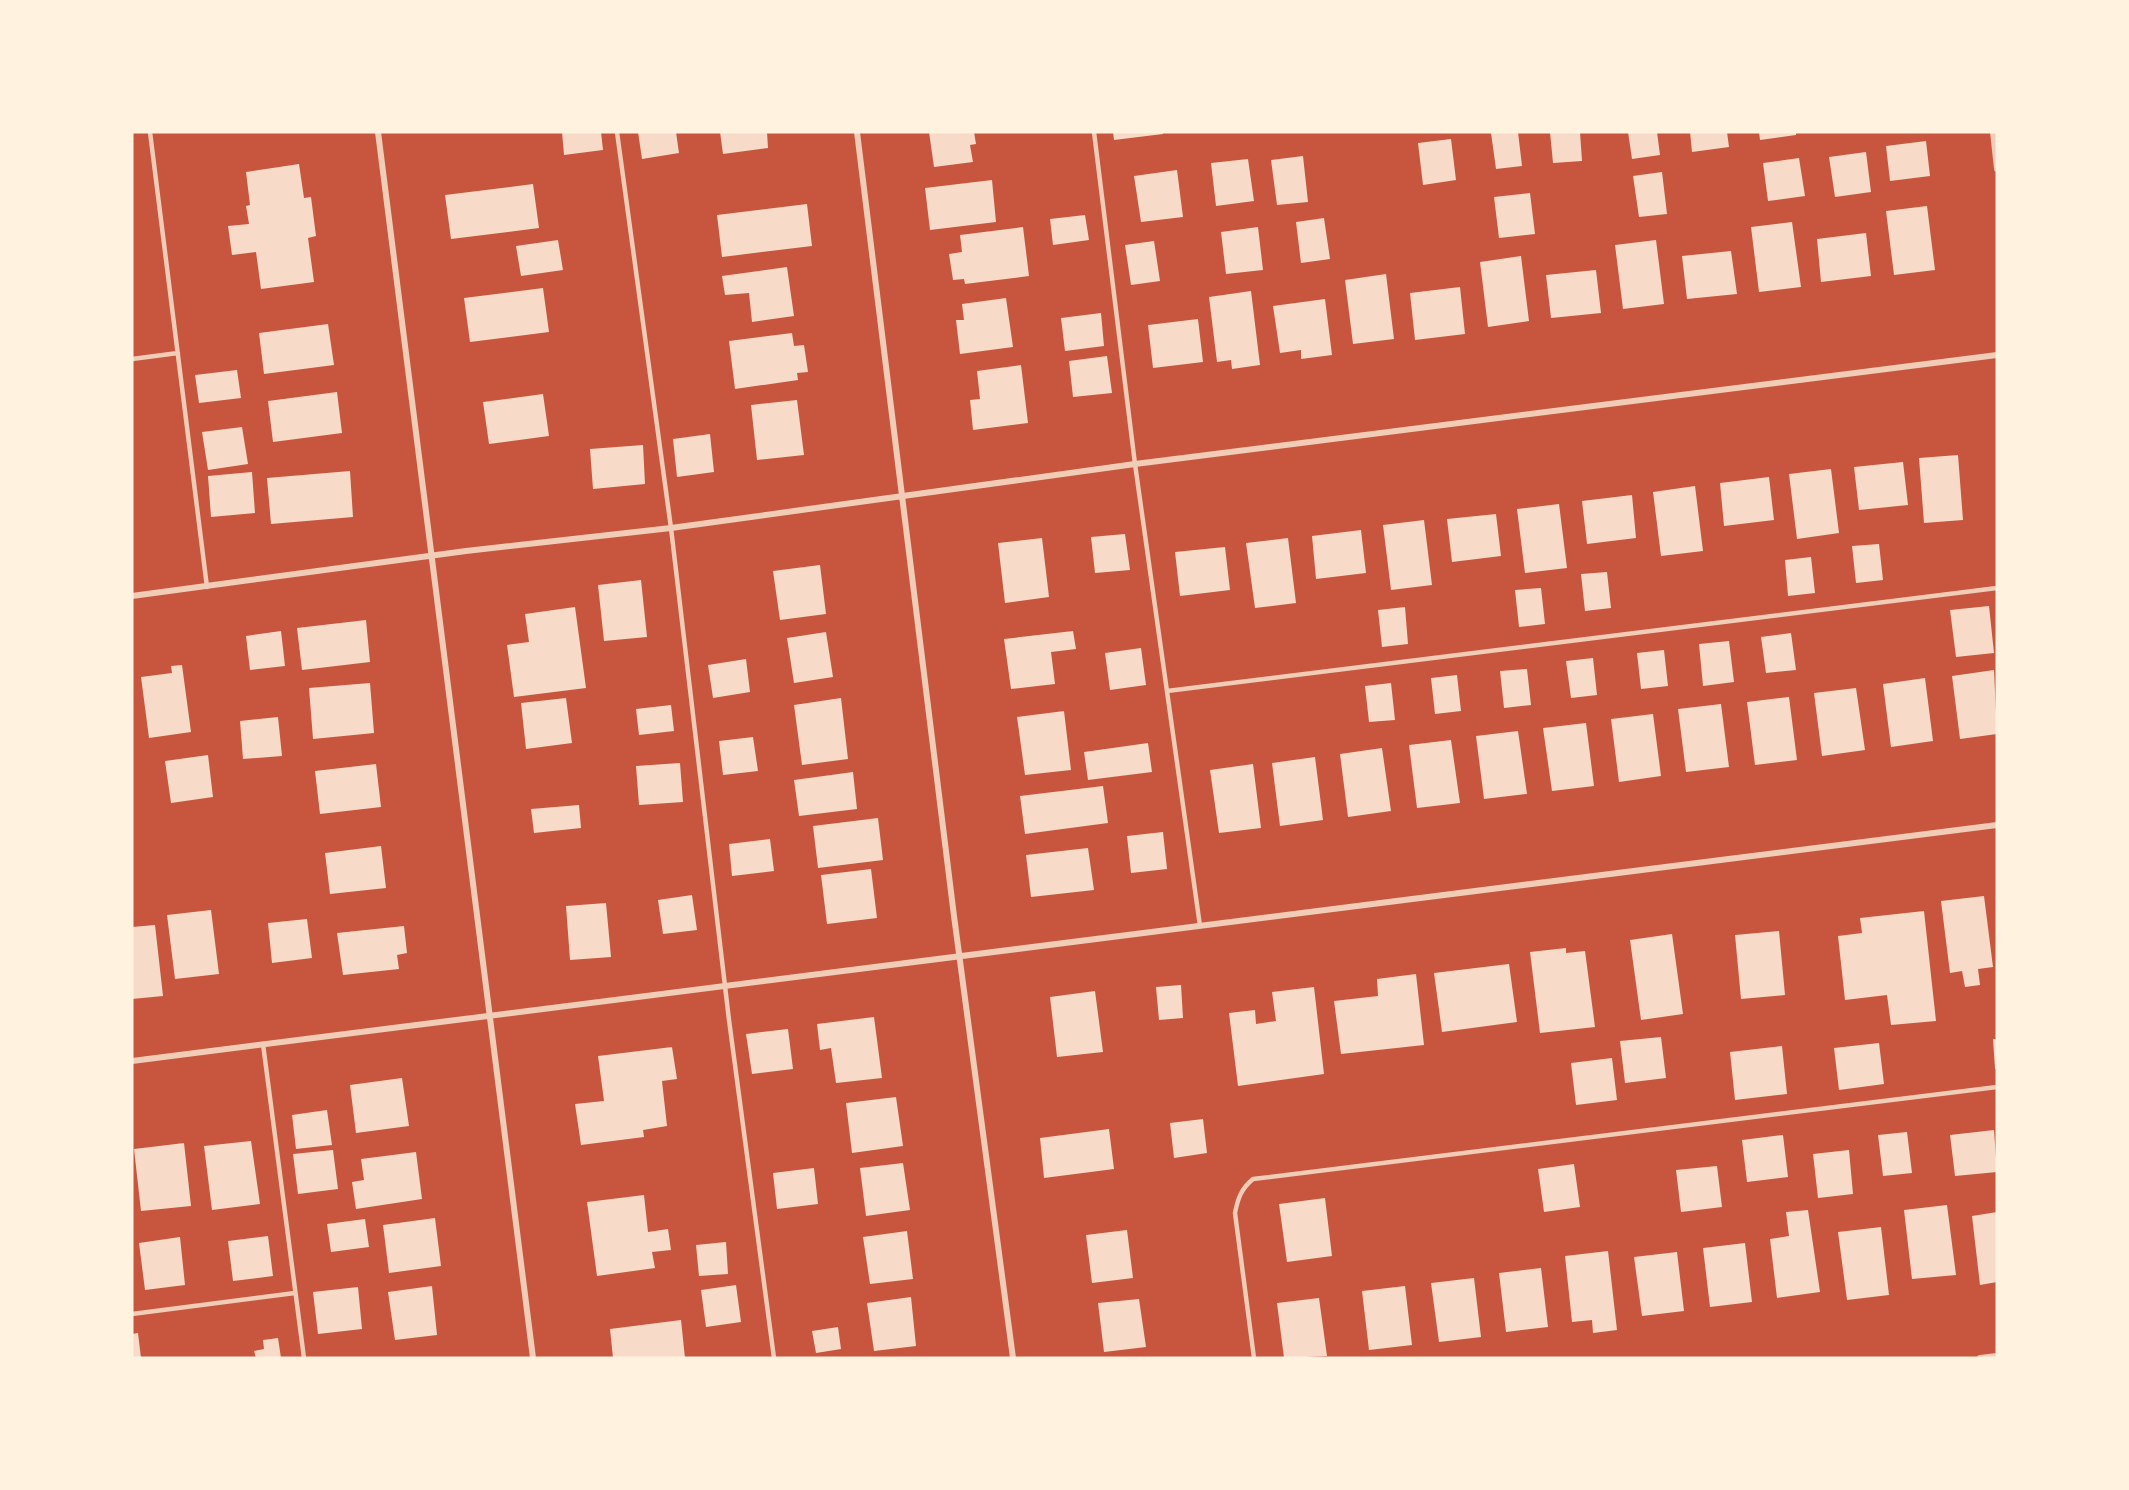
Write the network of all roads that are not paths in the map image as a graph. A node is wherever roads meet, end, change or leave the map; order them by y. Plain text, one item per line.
1 (150, 132) edge
2 (378, 132) edge
3 (617, 132) edge
4 (857, 132) edge
5 (1094, 132) edge
6 (1993, 132) edge
7 (1997, 169) edge
8 (178, 353) junction
9 (1997, 355) edge
10 (132, 359) edge
11 (1135, 464) junction
12 (903, 497) junction
13 (671, 528) junction
14 (432, 555) junction
15 (207, 587) junction
16 (1997, 588) edge
17 (132, 596) edge
18 (1167, 691) junction
19 (1997, 825) edge
20 (1200, 926) junction
21 (960, 957) junction
22 (725, 986) junction
23 (490, 1016) junction
24 (263, 1044) junction
25 (132, 1061) edge
26 (1997, 1087) edge
27 (295, 1293) junction
28 (132, 1314) edge
29 (1997, 1356) edge
30 (304, 1358) edge
31 (533, 1358) edge
32 (774, 1358) edge
33 (1013, 1358) edge
34 (1254, 1358) edge
35 (1980, 1358) edge

1 - 8 lane
2 - 14 street
3 - 13 lane
4 - 12 street
5 - 11 lane
6 - 7 street
8 - 10 lane
8 - 15 lane
9 - 11 street
11 - 12 street
11 - 18 lane
12 - 13 street
12 - 21 street
13 - 14 street
13 - 22 lane
14 - 15 street
14 - 23 street
15 - 17 street
16 - 18 lane
18 - 20 lane
19 - 20 street
20 - 21 street
21 - 22 street
21 - 33 street
22 - 23 street
22 - 32 lane
23 - 24 street
23 - 31 street
24 - 25 street
24 - 27 lane
26 - 34 lane
27 - 28 lane
27 - 30 lane
29 - 35 street

